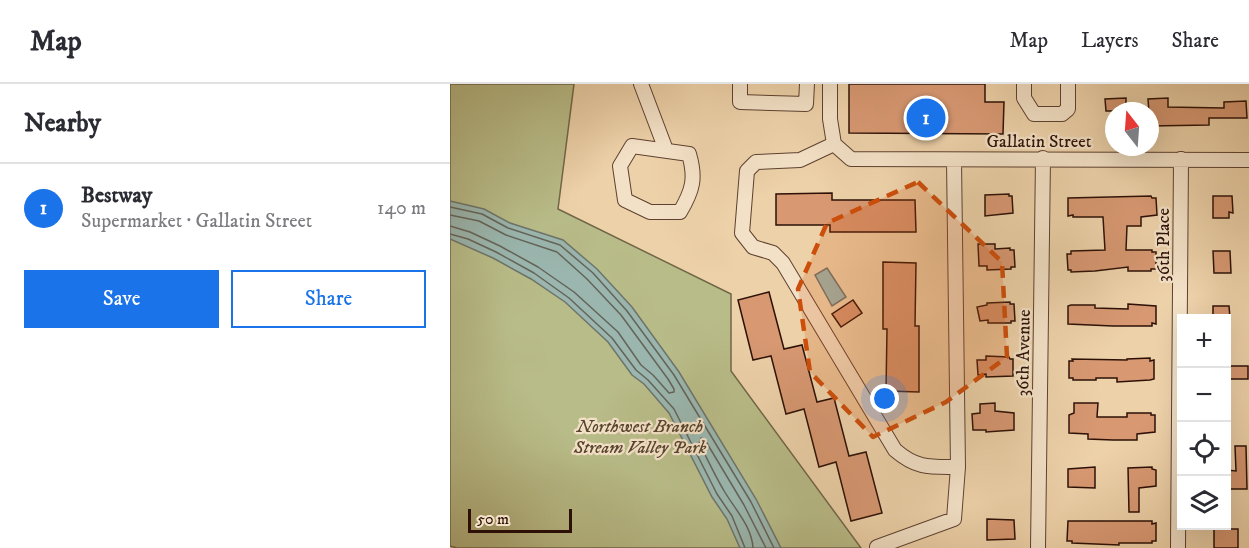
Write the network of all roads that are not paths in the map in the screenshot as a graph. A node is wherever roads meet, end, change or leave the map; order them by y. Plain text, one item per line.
1 (641, 84) edge
2 (740, 84) edge
3 (807, 84) edge
4 (830, 84) edge
5 (1024, 84) edge
6 (1068, 84) edge
7 (834, 144) junction
8 (666, 150) junction
9 (1044, 158) junction
10 (1181, 159) junction
11 (954, 160) junction
12 (1249, 160) edge
13 (958, 467) junction
14 (877, 547) edge
15 (1038, 548) edge
16 (1178, 548) edge

1 - 8 street
2 - 3 street
4 - 7 street
5 - 6 street
7 - 11 street, Gallatin Street
7 - 13 street
8 - 8 street
9 - 10 street, Gallatin Street
9 - 11 street, Gallatin Street
9 - 15 street, 36th Avenue
10 - 12 street, Gallatin Street
10 - 16 street, 36th Place
11 - 13 street
13 - 14 street

